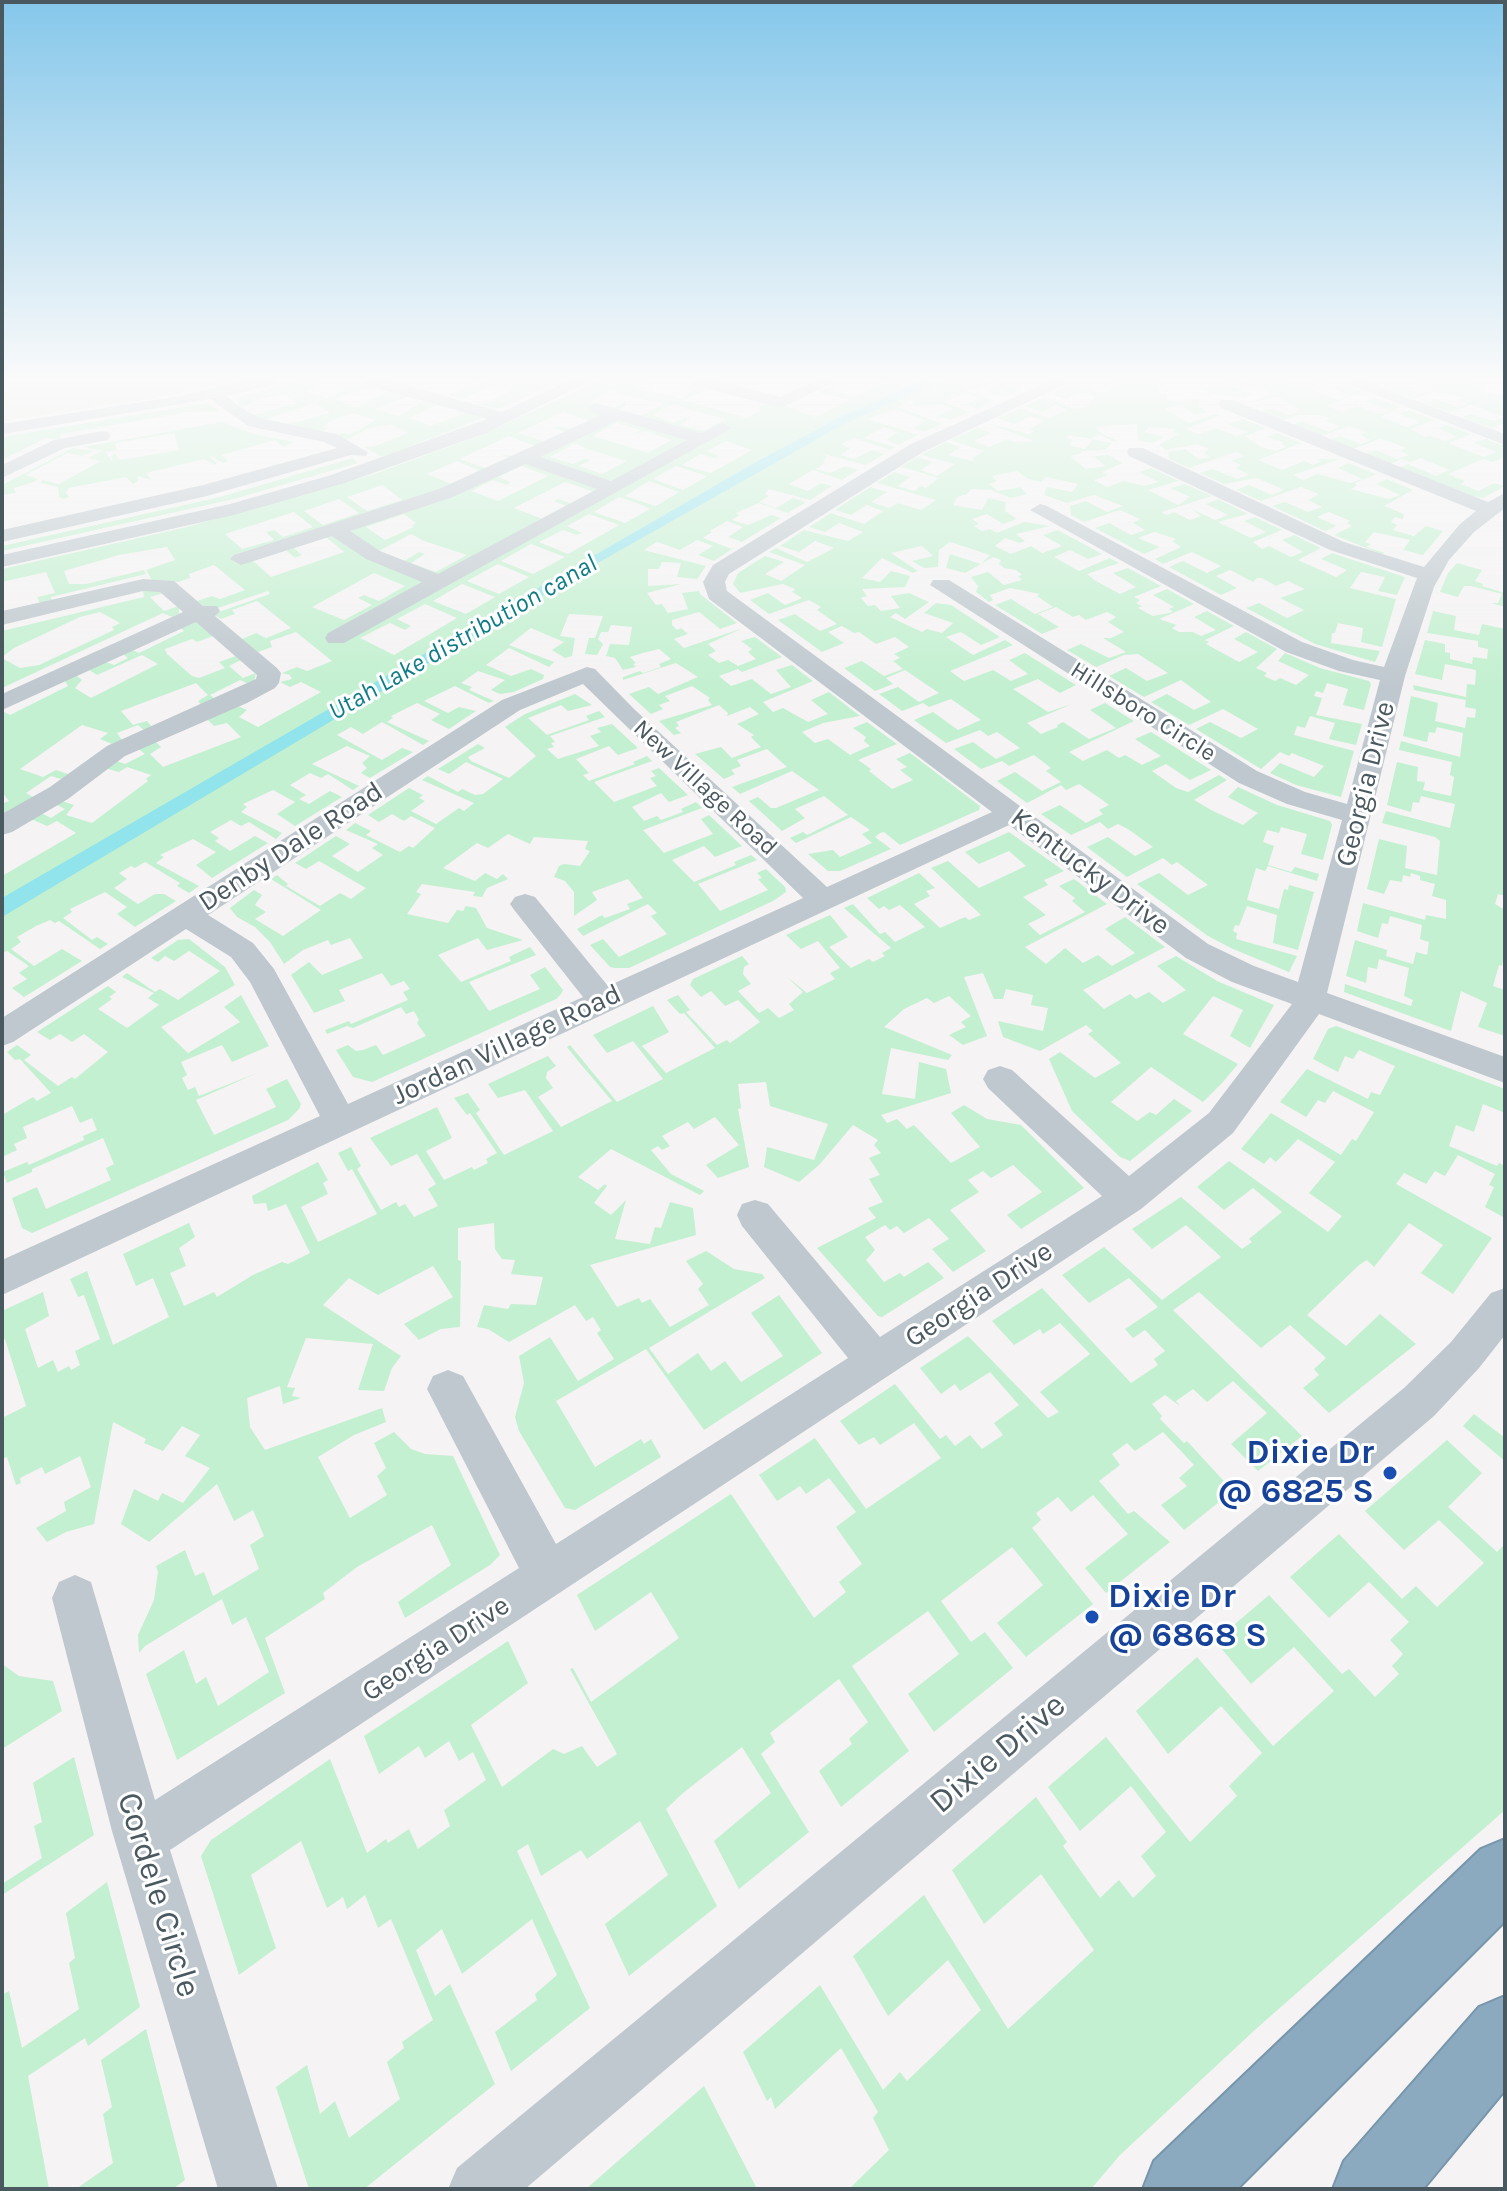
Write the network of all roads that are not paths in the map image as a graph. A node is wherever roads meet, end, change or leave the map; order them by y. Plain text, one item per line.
1 (231, 483) edge
2 (390, 483) edge
3 (405, 483) edge
4 (600, 483) edge
5 (623, 483) edge
6 (860, 483) edge
7 (1203, 483) edge
8 (1440, 483) edge
9 (614, 488) junction
10 (1496, 504) edge
11 (1040, 510) dead end
12 (334, 529) junction
13 (2, 536) edge
14 (241, 559) dead end
15 (2, 561) edge
16 (1429, 575) junction
17 (440, 582) junction
18 (941, 585) dead end
19 (204, 612) junction
20 (2, 618) edge
21 (336, 638) dead end
22 (587, 674) joint
23 (1393, 676) junction
24 (2, 703) edge
25 (1013, 813) junction
26 (1358, 816) junction
27 (2, 826) edge
28 (824, 901) junction
29 (525, 904) dead end
30 (186, 915) junction
31 (1310, 998) junction
32 (602, 1000) junction
33 (2, 1034) edge
34 (1505, 1070) edge
35 (1000, 1079) dead end
36 (340, 1122) junction
37 (1128, 1198) junction
38 (755, 1215) dead end
39 (2, 1278) edge
40 (1505, 1305) edge
41 (876, 1362) junction
42 (448, 1389) dead end
43 (548, 1576) junction
44 (75, 1598) dead end
45 (141, 1839) junction
46 (1505, 1873) edge
47 (1505, 2033) edge
48 (248, 2189) edge
49 (478, 2189) edge
50 (1182, 2189) edge
51 (1372, 2189) edge

1 - 13 street
2 - 15 street
3 - 12 street
4 - 9 street
5 - 9 street
6 - 25 street, Kentucky Drive
7 - 16 street
8 - 10 street
9 - 17 street
10 - 16 street, Georgia Drive
11 - 23 street
12 - 14 street
12 - 17 street
16 - 23 street, Georgia Drive
17 - 21 street
18 - 26 street, Hillsboro Circle
19 - 20 street
19 - 24 street
19 - 27 street
22 - 28 street, New Village Road
22 - 30 street, Denby Dale Road
23 - 26 street, Georgia Drive
25 - 28 street, Jordan Village Road
25 - 31 street, Kentucky Drive
26 - 31 street, Georgia Drive
28 - 32 street, Jordan Village Road
29 - 32 street
30 - 33 street, Denby Dale Road
30 - 36 street
31 - 34 street, Kentucky Drive
31 - 37 street, Georgia Drive
32 - 36 street, Jordan Village Road
35 - 37 street
36 - 39 street, Jordan Village Road
37 - 41 street, Georgia Drive
38 - 41 street
40 - 49 street, Dixie Drive
41 - 43 street, Georgia Drive
42 - 43 street
43 - 45 street, Georgia Drive
44 - 45 street, Cordele Circle
45 - 48 street, Cordele Circle
46 - 50 highway
47 - 51 highway

